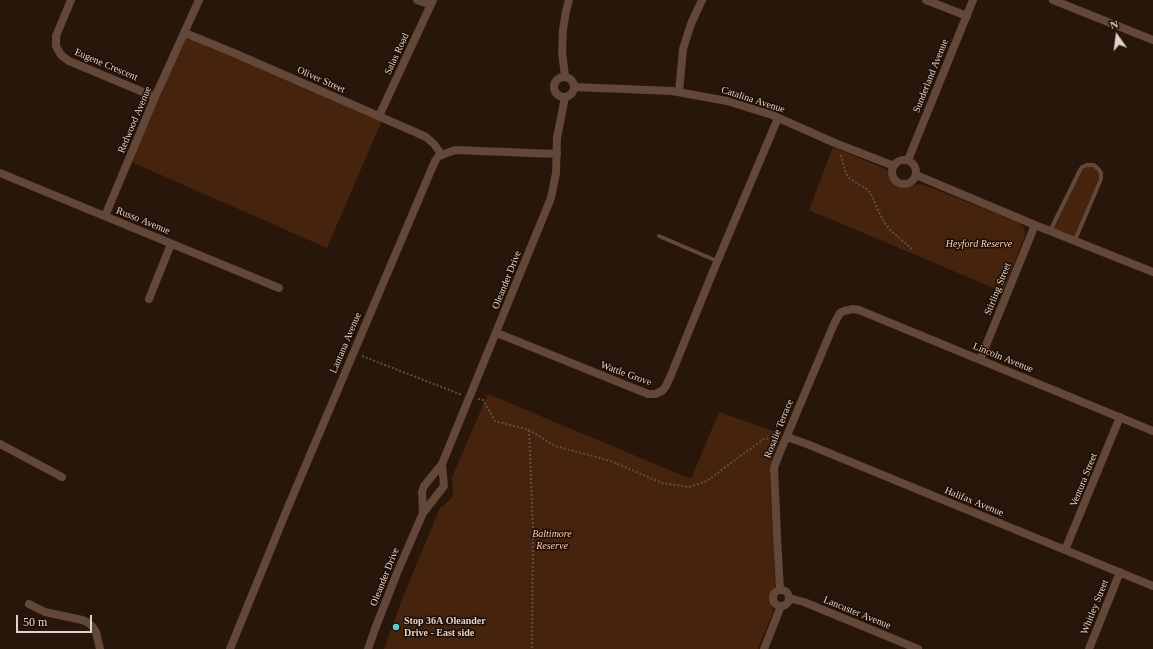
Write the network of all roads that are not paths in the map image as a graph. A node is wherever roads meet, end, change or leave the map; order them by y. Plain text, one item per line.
1 (71, 0) edge
2 (199, 0) edge
3 (417, 0) edge
4 (569, 0) edge
5 (702, 0) edge
6 (926, 0) edge
7 (973, 0) edge
8 (1053, 0) edge
9 (432, 3) edge
10 (967, 16) junction
11 (185, 32) junction
12 (1153, 40) edge
13 (565, 76) junction
14 (574, 87) junction
15 (679, 92) junction
16 (155, 97) junction
17 (565, 97) junction
18 (379, 116) junction
19 (778, 118) junction
20 (557, 154) junction
21 (442, 155) junction
22 (908, 160) junction
23 (894, 166) junction
24 (0, 173) edge
25 (916, 175) junction
26 (105, 216) junction
27 (1035, 226) junction
28 (1050, 232) junction
29 (659, 236) dead end
30 (1074, 241) junction
31 (172, 244) junction
32 (718, 261) junction
33 (1153, 272) edge
34 (279, 288) dead end
35 (149, 299) dead end
36 (844, 311) joint
37 (497, 333) junction
38 (980, 360) junction
39 (1120, 417) junction
40 (1153, 431) edge
41 (787, 437) junction
42 (0, 444) edge
43 (442, 464) junction
44 (62, 477) dead end
45 (423, 513) junction
46 (1065, 550) junction
47 (1120, 572) junction
48 (1153, 586) edge
49 (780, 590) junction
50 (789, 598) junction
51 (29, 604) dead end
52 (781, 606) junction
53 (100, 649) edge
54 (230, 649) edge
55 (368, 649) edge
56 (764, 649) edge
57 (918, 649) edge
58 (1088, 649) edge

1 - 16 street, Eugene Crescent
2 - 11 street, Redwood Avenue
3 - 9 street
4 - 13 street
5 - 15 street
6 - 10 street
7 - 10 street, Sunderland Avenue
8 - 12 street
9 - 18 street, Salas Road
10 - 22 street, Sunderland Avenue
11 - 16 street, Redwood Avenue
11 - 18 street, Oliver Street
13 - 14 street
13 - 17 street
14 - 15 street, Catalina Avenue
14 - 17 street
15 - 19 street, Catalina Avenue
16 - 26 street, Redwood Avenue
17 - 20 street, Oleander Drive
18 - 21 street, Oliver Street
19 - 23 street, Catalina Avenue
19 - 32 street, Wattle Grove
20 - 21 street
20 - 37 street, Oleander Drive
21 - 54 street, Lantana Avenue
22 - 23 street
22 - 25 street
23 - 25 street
24 - 26 street, Russo Avenue
25 - 27 street
26 - 31 street, Russo Avenue
27 - 28 street
27 - 38 street, Stirling Street
28 - 30 street
28 - 30 lane
29 - 32 lane
30 - 33 street
31 - 34 street, Russo Avenue
31 - 35 street
32 - 37 street, Wattle Grove
36 - 38 street, Lincoln Avenue
36 - 41 street, Rosalie Terrace
37 - 43 street, Oleander Drive
38 - 39 street, Lincoln Avenue
39 - 40 street, Lincoln Avenue
39 - 46 street, Ventura Street
41 - 46 street, Halifax Avenue
41 - 49 street, Rosalie Terrace
42 - 44 street
43 - 45 street, Oleander Drive
43 - 45 street, Oleander Drive
45 - 55 street, Oleander Drive
46 - 47 street, Halifax Avenue
47 - 48 street, Halifax Avenue
47 - 58 street, Whitley Street
49 - 50 street
49 - 52 street
50 - 52 street
50 - 57 street, Lancaster Avenue
51 - 53 street
52 - 56 street

